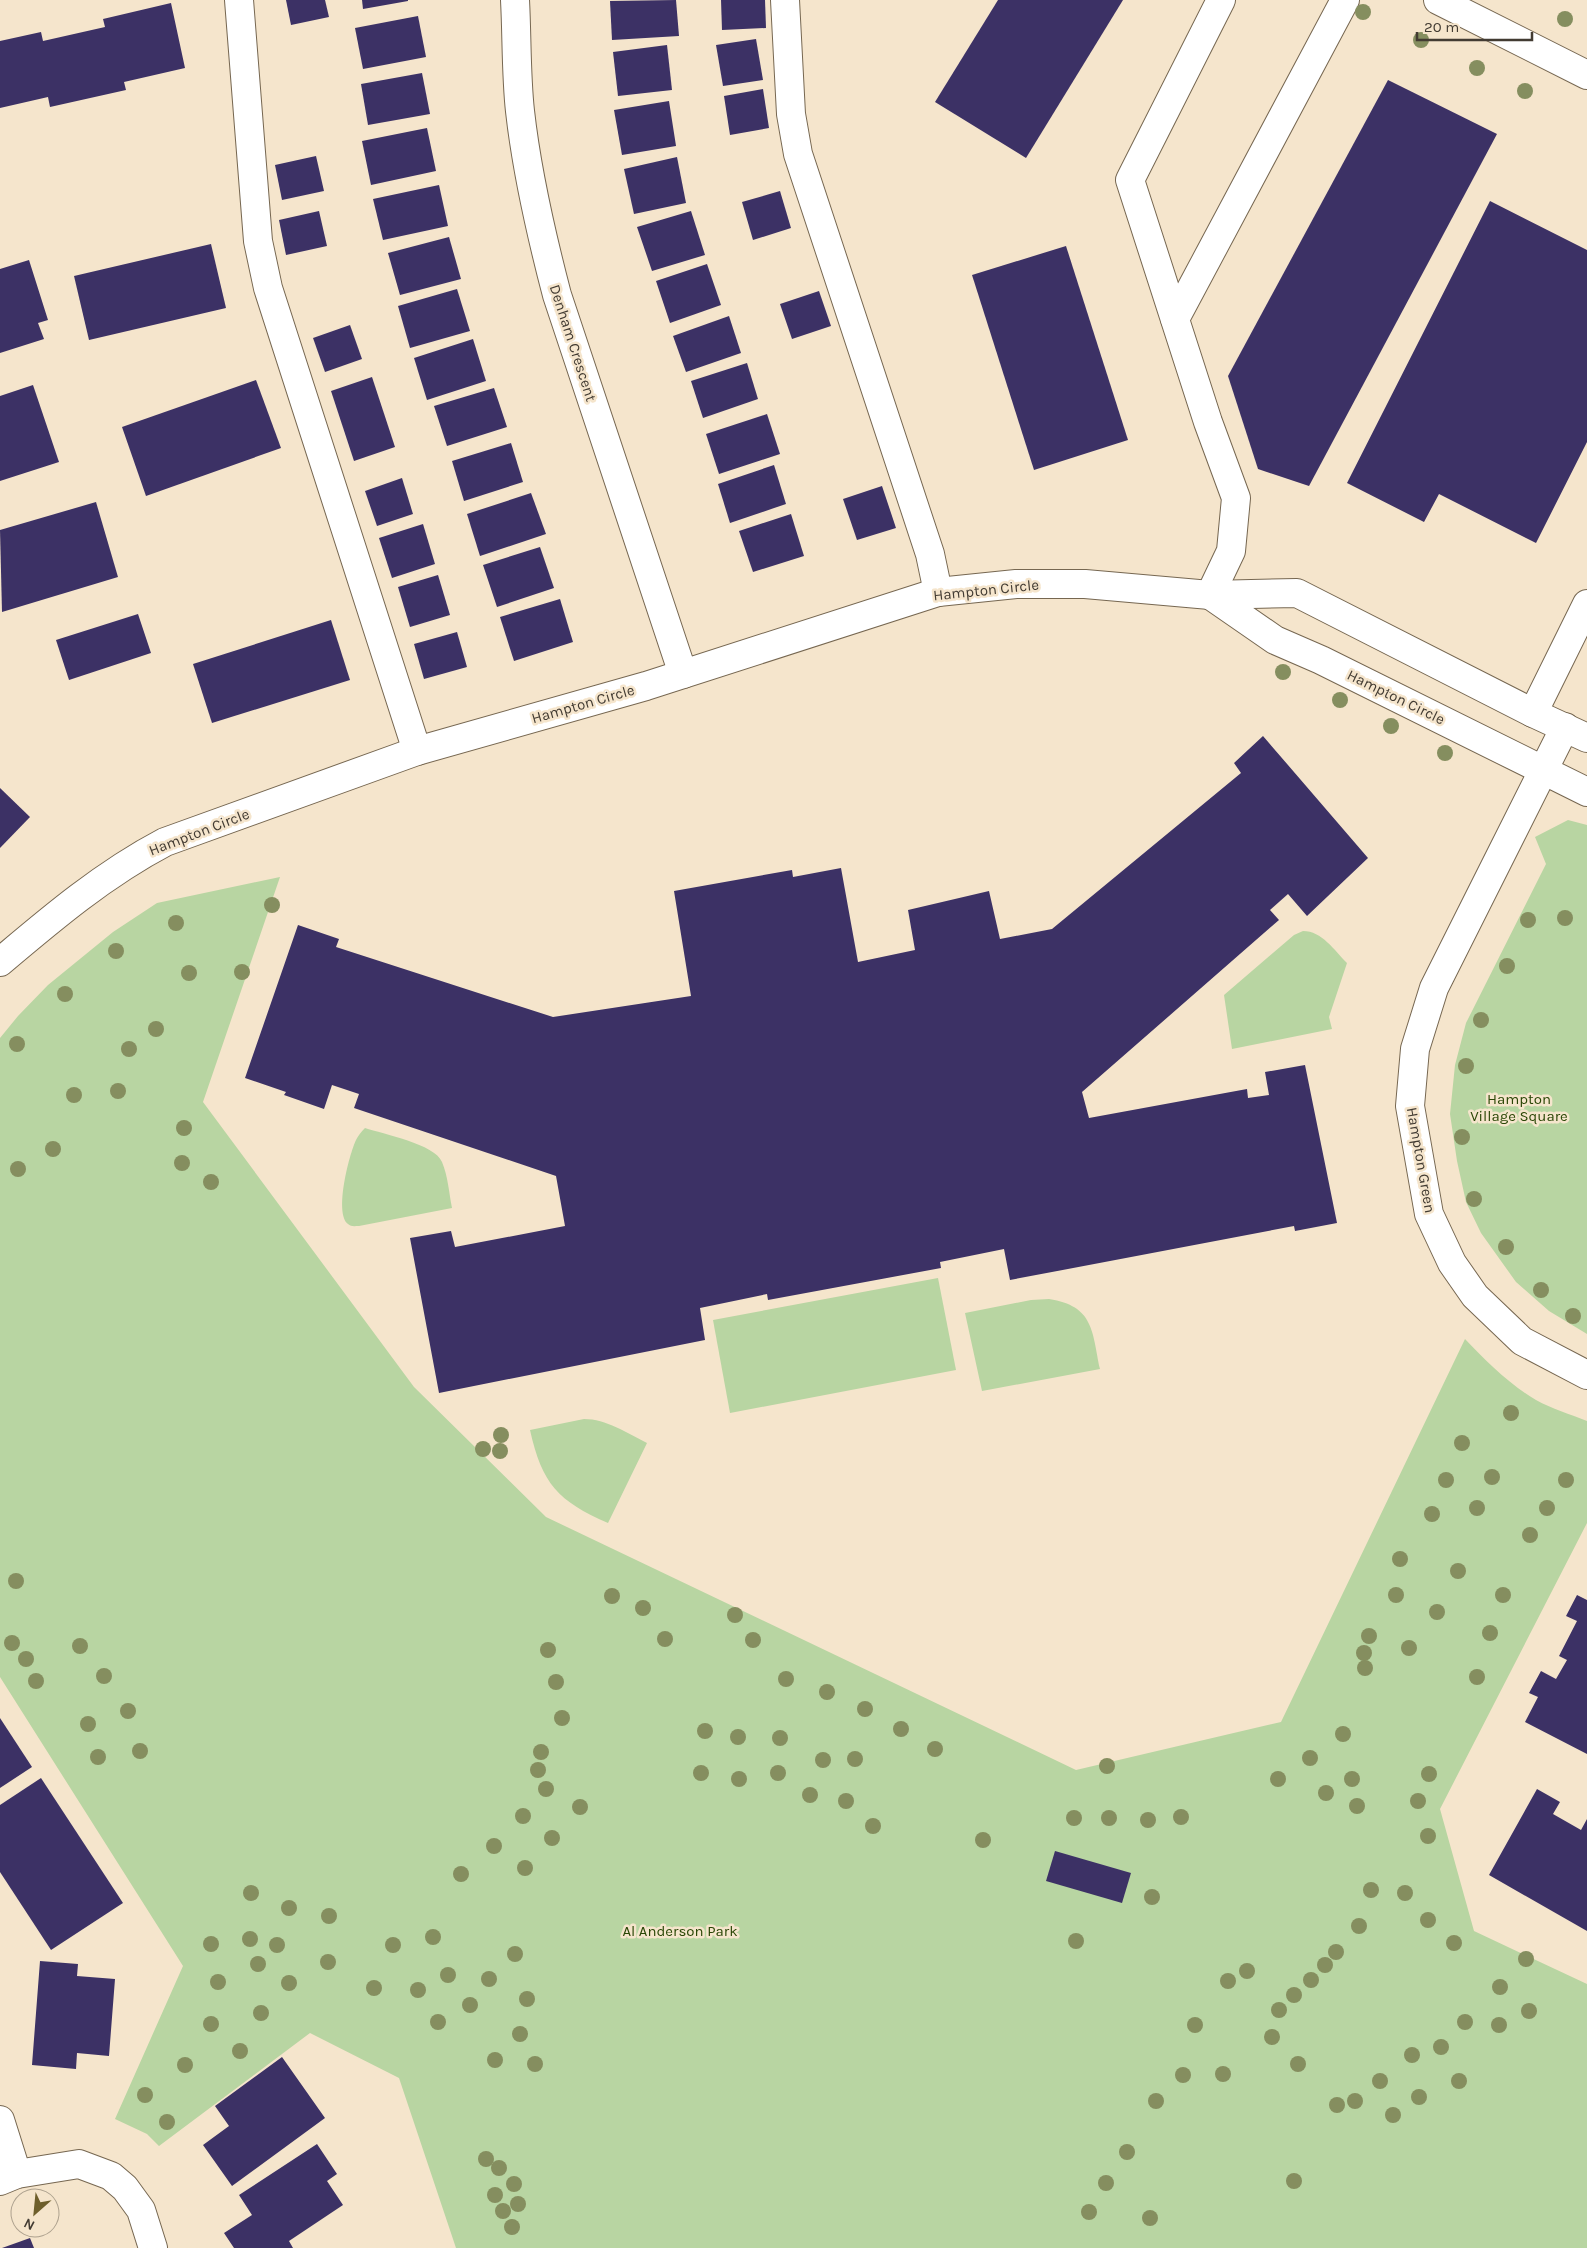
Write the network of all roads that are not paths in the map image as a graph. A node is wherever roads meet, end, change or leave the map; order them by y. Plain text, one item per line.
1 (239, 0) edge
2 (515, 0) edge
3 (785, 0) edge
4 (1221, 0) edge
5 (1345, 0) edge
6 (1438, 0) edge
7 (1587, 75) edge
8 (1175, 319) junction
9 (938, 592) junction
10 (1210, 595) junction
11 (1587, 604) edge
12 (683, 674) junction
13 (1533, 713) junction
14 (1576, 733) edge
15 (417, 750) junction
16 (1544, 771) junction
17 (1587, 792) edge
18 (0, 962) edge
19 (1587, 1375) edge
20 (0, 2120) edge
21 (9, 2178) edge
22 (153, 2248) edge

1 - 15 street
2 - 12 street, Denham Crescent
3 - 9 street
4 - 8 street
5 - 8 street
6 - 7 street
8 - 10 street
9 - 10 street, Hampton Circle
9 - 12 street, Hampton Circle
10 - 13 street, Hampton Circle
10 - 16 street, Hampton Circle
11 - 13 street
12 - 15 street, Hampton Circle
13 - 14 street, Hampton Circle
14 - 16 street, Hampton Green
15 - 18 street, Hampton Circle
16 - 17 street, Hampton Circle
16 - 19 street, Hampton Green
20 - 21 street
21 - 22 street

